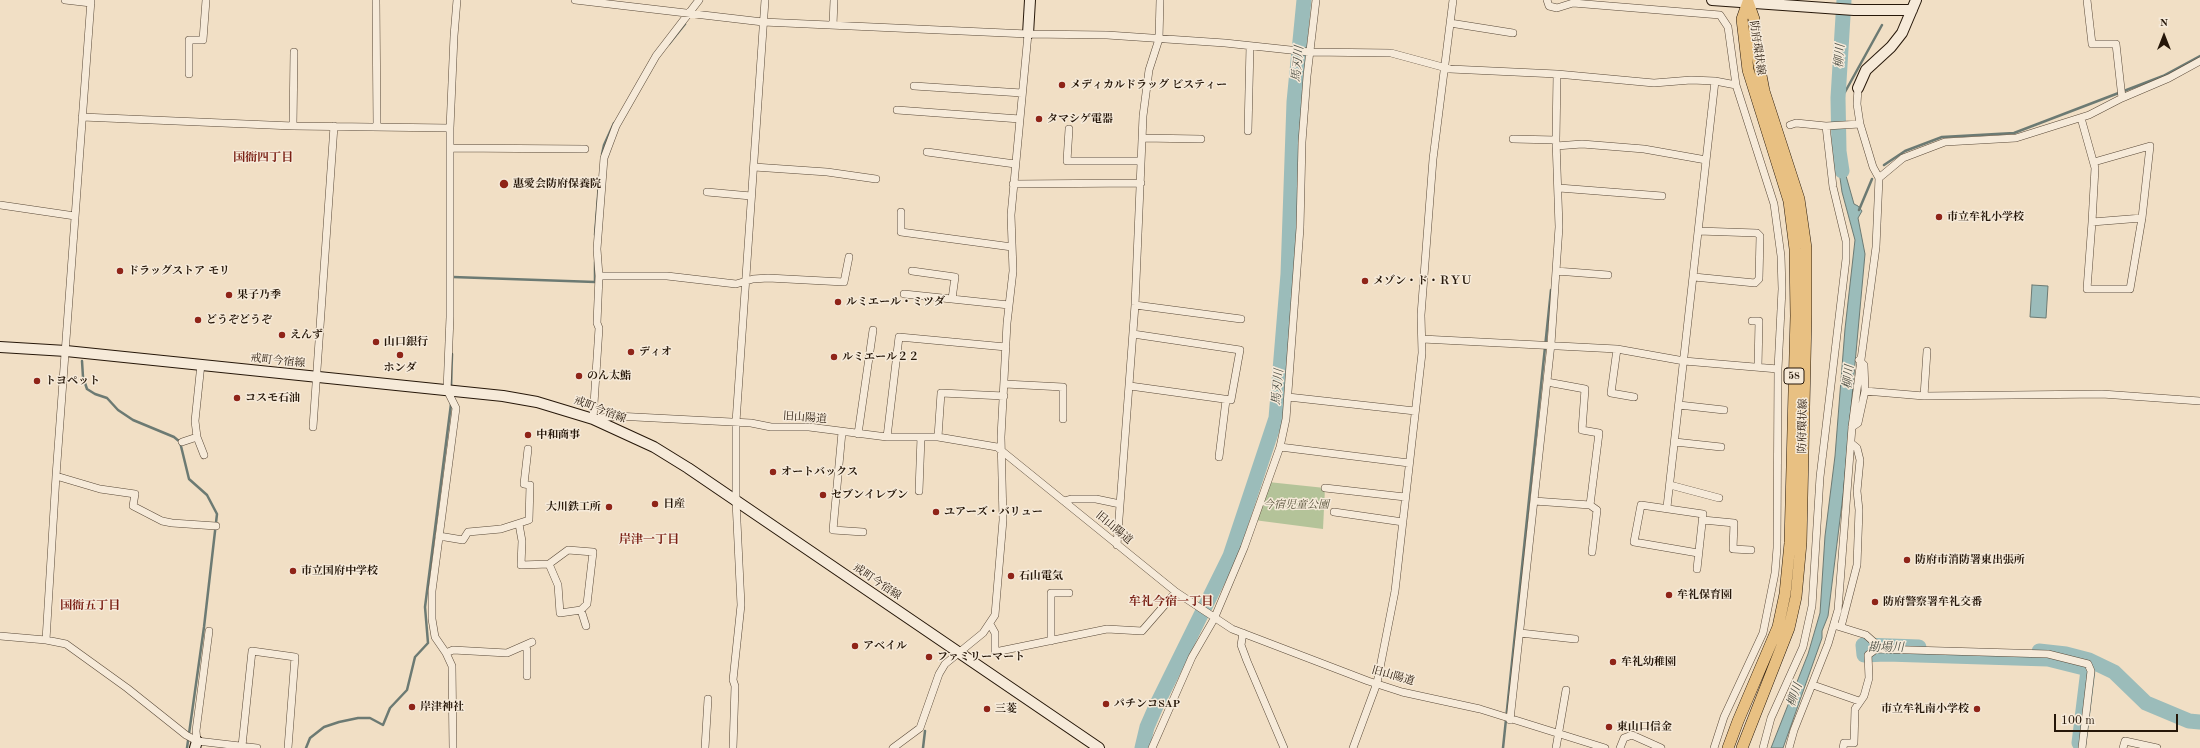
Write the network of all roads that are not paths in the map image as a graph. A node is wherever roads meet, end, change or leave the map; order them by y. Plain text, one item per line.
1 (65, 0) edge
2 (206, 0) edge
3 (376, 0) edge
4 (457, 0) edge
5 (575, 0) edge
6 (698, 0) edge
7 (765, 0) edge
8 (834, 0) edge
9 (1030, 0) edge
10 (1160, 0) edge
11 (1316, 0) edge
12 (1453, 0) edge
13 (1547, 0) edge
14 (1712, 0) edge
15 (2088, 0) edge
16 (91, 2) edge
17 (1748, 2) junction
18 (631, 4) edge
19 (1914, 5) edge
20 (688, 13) junction
21 (763, 22) junction
22 (1450, 23) junction
23 (833, 25) junction
24 (1513, 33) dead end
25 (1028, 34) junction
26 (1159, 39) junction
27 (1250, 46) junction
28 (294, 52) dead end
29 (1309, 52) junction
30 (2200, 61) edge
31 (1444, 67) junction
32 (189, 74) dead end
33 (1557, 74) junction
34 (1715, 81) junction
35 (1736, 85) junction
36 (914, 86) dead end
37 (1858, 88) joint
38 (1022, 92) junction
39 (2122, 98) junction
40 (897, 110) dead end
41 (82, 117) junction
42 (2081, 118) junction
43 (1020, 119) junction
44 (1860, 124) junction
45 (1790, 125) dead end
46 (293, 126) junction
47 (334, 126) junction
48 (1828, 126) junction
49 (376, 127) junction
50 (450, 128) junction
51 (1069, 129) dead end
52 (1248, 131) dead end
53 (1142, 138) junction
54 (1201, 139) dead end
55 (1513, 139) dead end
56 (1556, 143) junction
57 (450, 148) junction
58 (585, 149) dead end
59 (927, 152) dead end
60 (1706, 160) junction
61 (1141, 161) junction
62 (2094, 162) junction
63 (1015, 164) junction
64 (754, 167) junction
65 (1880, 178) junction
66 (876, 179) dead end
67 (1141, 183) junction
68 (1013, 184) junction
69 (1559, 188) junction
70 (707, 192) dead end
71 (751, 196) junction
72 (1662, 196) dead end
73 (0, 205) edge
74 (901, 212) dead end
75 (75, 216) junction
76 (2142, 218) junction
77 (2092, 222) junction
78 (1698, 231) junction
79 (1012, 247) junction
80 (849, 257) dead end
81 (912, 270) dead end
82 (1556, 270) junction
83 (1608, 275) dead end
84 (599, 276) junction
85 (1694, 277) junction
86 (746, 282) junction
87 (904, 294) dead end
88 (952, 299) junction
89 (1009, 305) junction
90 (1135, 305) junction
91 (1240, 319) dead end
92 (1752, 321) dead end
93 (873, 330) dead end
94 (1133, 334) junction
95 (1422, 339) junction
96 (1551, 344) junction
97 (0, 347) edge
98 (1006, 347) junction
99 (1617, 349) junction
100 (66, 351) junction
101 (1927, 351) dead end
102 (1860, 360) junction
103 (1684, 361) junction
104 (201, 364) junction
105 (1758, 366) junction
106 (1778, 369) junction
107 (316, 377) junction
108 (1547, 382) junction
109 (1005, 384) junction
110 (1130, 386) junction
111 (447, 390) junction
112 (1865, 391) junction
113 (1004, 396) junction
114 (1924, 396) junction
115 (1288, 397) junction
116 (1634, 397) dead end
117 (1226, 400) junction
118 (2200, 401) edge
119 (1679, 405) junction
120 (1724, 410) dead end
121 (1414, 412) junction
122 (593, 419) junction
123 (1063, 419) dead end
124 (736, 422) junction
125 (313, 427) dead end
126 (1852, 427) junction
127 (842, 432) junction
128 (858, 434) junction
129 (197, 437) junction
130 (887, 437) junction
131 (921, 437) junction
132 (938, 437) junction
133 (182, 442) dead end
134 (1675, 442) junction
135 (1851, 443) junction
136 (1280, 447) junction
137 (1721, 447) dead end
138 (528, 449) dead end
139 (1001, 451) junction
140 (204, 455) dead end
141 (1219, 457) dead end
142 (1409, 463) junction
143 (56, 476) junction
144 (1670, 485) junction
145 (1325, 488) dead end
146 (918, 491) dead end
147 (1405, 497) junction
148 (1719, 498) dead end
149 (736, 501) junction
150 (1064, 501) junction
151 (1534, 501) junction
152 (1120, 504) junction
153 (1590, 505) junction
154 (1667, 507) junction
155 (1334, 512) dead end
156 (1702, 520) junction
157 (1403, 522) junction
158 (519, 524) junction
159 (216, 526) dead end
160 (863, 532) dead end
161 (439, 536) junction
162 (1117, 545) junction
163 (1751, 550) dead end
164 (1592, 552) dead end
165 (1698, 553) junction
166 (549, 564) junction
167 (1697, 569) dead end
168 (1176, 592) junction
169 (1069, 593) dead end
170 (581, 610) junction
171 (1212, 618) junction
172 (990, 624) junction
173 (586, 626) dead end
174 (1837, 626) junction
175 (209, 631) dead end
176 (1243, 633) junction
177 (1520, 633) junction
178 (0, 636) edge
179 (1576, 639) dead end
180 (46, 640) junction
181 (1051, 640) junction
182 (532, 642) dead end
183 (525, 645) junction
184 (1876, 649) junction
185 (959, 652) junction
186 (446, 653) junction
187 (527, 676) dead end
188 (1377, 683) junction
189 (1813, 685) junction
190 (1566, 690) dead end
191 (708, 699) dead end
192 (1859, 701) junction
193 (1510, 720) junction
194 (1558, 734) junction
195 (1580, 740) junction
196 (196, 744) edge
197 (242, 746) junction
198 (257, 748) edge
199 (288, 748) edge
200 (453, 748) edge
201 (705, 748) edge
202 (733, 748) edge
203 (893, 748) edge
204 (1099, 748) edge
205 (1152, 748) edge
206 (1284, 748) edge
207 (1352, 748) edge
208 (1556, 748) edge
209 (1579, 748) edge
210 (1605, 748) edge
211 (1620, 748) edge
212 (1661, 748) edge
213 (1714, 748) edge
214 (1728, 748) edge
215 (1742, 748) edge
216 (1763, 748) edge
217 (1789, 748) edge
218 (1843, 748) edge
219 (2082, 748) edge
220 (2123, 748) edge
221 (2157, 748) edge

1 - 16 street
2 - 32 street
3 - 49 street
4 - 50 street
5 - 18 street
6 - 20 street
7 - 21 street
8 - 23 street
9 - 25 street
10 - 26 street
11 - 29 street
12 - 22 street
13 - 35 street
14 - 17 street
15 - 39 street
16 - 41 street
17 - 19 street
17 - 214 main road, 防府環状線 / 58
17 - 215 main road, 防府環状線 / 58
18 - 20 street
19 - 37 street
20 - 21 street
20 - 84 street
21 - 23 street
21 - 64 street
22 - 24 street
22 - 31 street
23 - 25 street
25 - 26 street
25 - 38 street
26 - 27 street
26 - 53 street
27 - 29 street
27 - 52 street
28 - 46 street
29 - 31 street
29 - 115 street
30 - 39 street
31 - 33 street
31 - 95 street
33 - 34 street
33 - 56 street
34 - 35 street
34 - 60 street
35 - 106 street
36 - 38 street
37 - 44 street
38 - 43 street
39 - 42 street
40 - 43 street
41 - 46 street
41 - 75 street
42 - 62 street
42 - 65 street
43 - 63 street
44 - 48 street
44 - 65 street
45 - 48 street
46 - 47 street
47 - 49 street
47 - 107 street
48 - 216 street
49 - 50 street
50 - 57 street
51 - 61 street
53 - 54 street
53 - 61 street
55 - 56 street
56 - 60 street
56 - 69 street
57 - 58 street
57 - 111 street
59 - 63 street
60 - 78 street
61 - 67 street
62 - 76 street
62 - 77 street
63 - 68 street
64 - 66 street
64 - 71 street
65 - 102 street
67 - 68 street
67 - 90 street
68 - 79 street
69 - 72 street
69 - 82 street
70 - 71 street
71 - 86 street
73 - 75 street
74 - 79 street
75 - 100 street
76 - 77 street
76 - 77 street
78 - 85 street
78 - 85 street
79 - 89 street
80 - 86 street
81 - 88 street
82 - 83 street
82 - 96 street
84 - 86 street
84 - 122 street
85 - 103 street
86 - 124 street
87 - 88 street
88 - 89 street
89 - 98 street
90 - 91 street
90 - 94 street
92 - 105 street
93 - 128 street
94 - 110 street
94 - 117 street
95 - 96 street
95 - 121 street
96 - 99 street
96 - 108 street
97 - 100 street, 戒町今宿線
98 - 109 street
98 - 130 street
99 - 103 street
99 - 116 street
100 - 104 street, 戒町今宿線
100 - 143 street
101 - 114 street
102 - 112 street
102 - 126 street
103 - 105 street
103 - 119 street
104 - 107 street, 戒町今宿線
104 - 129 street
105 - 106 street
106 - 213 street
107 - 111 street, 戒町今宿線
107 - 125 street
108 - 151 street
108 - 153 street
109 - 113 street
109 - 123 street
110 - 117 street
110 - 152 street
111 - 122 street, 戒町今宿線
111 - 161 street
112 - 114 street
112 - 126 street
113 - 132 street
113 - 139 street
114 - 118 street
115 - 121 street
115 - 136 street
117 - 141 street
119 - 120 street
119 - 134 street
121 - 142 street
122 - 124 street, 旧山陽道
122 - 149 street, 戒町今宿線
124 - 127 street, 旧山陽道
124 - 149 street
126 - 135 street
127 - 128 street, 旧山陽道
127 - 160 street
128 - 130 street, 旧山陽道
129 - 133 street
129 - 140 street
130 - 131 street, 旧山陽道
131 - 132 street, 旧山陽道
131 - 146 street
132 - 139 street, 旧山陽道
134 - 137 street
134 - 144 street
135 - 174 street
135 - 174 street
136 - 142 street
136 - 171 street
138 - 158 street
139 - 150 street, 旧山陽道
139 - 172 street
142 - 147 street
143 - 159 street
143 - 180 street
144 - 148 street
144 - 154 street
145 - 147 street
147 - 157 street
149 - 185 street, 戒町今宿線
149 - 202 street
150 - 152 street
150 - 162 street, 旧山陽道
151 - 153 street
151 - 177 street
152 - 162 street
153 - 164 street
154 - 156 street
154 - 165 street
155 - 157 street
156 - 163 street
156 - 165 street
157 - 188 street
158 - 161 street
158 - 166 street
161 - 186 street
162 - 168 street, 旧山陽道
165 - 167 street
166 - 170 street
166 - 170 street
168 - 171 street, 旧山陽道
168 - 181 street
169 - 181 street
170 - 173 street
171 - 176 street, 旧山陽道
171 - 205 street
172 - 181 street
172 - 185 street
174 - 184 street
174 - 189 street
175 - 196 street
176 - 188 street, 旧山陽道
176 - 206 street
177 - 179 street
177 - 193 street
178 - 180 street
180 - 196 street
182 - 183 street
183 - 186 street
183 - 187 street
184 - 192 street
184 - 219 street
185 - 203 street
185 - 204 street, 戒町今宿線
186 - 200 street
188 - 193 street, 旧山陽道
188 - 207 street
189 - 192 street
189 - 217 street
190 - 194 street
191 - 201 street
192 - 218 street
193 - 194 street, 旧山陽道
194 - 195 street, 旧山陽道
194 - 208 street
195 - 209 street
195 - 210 street, 旧山陽道
196 - 197 street
197 - 198 street
197 - 199 street
211 - 212 street
220 - 221 street

